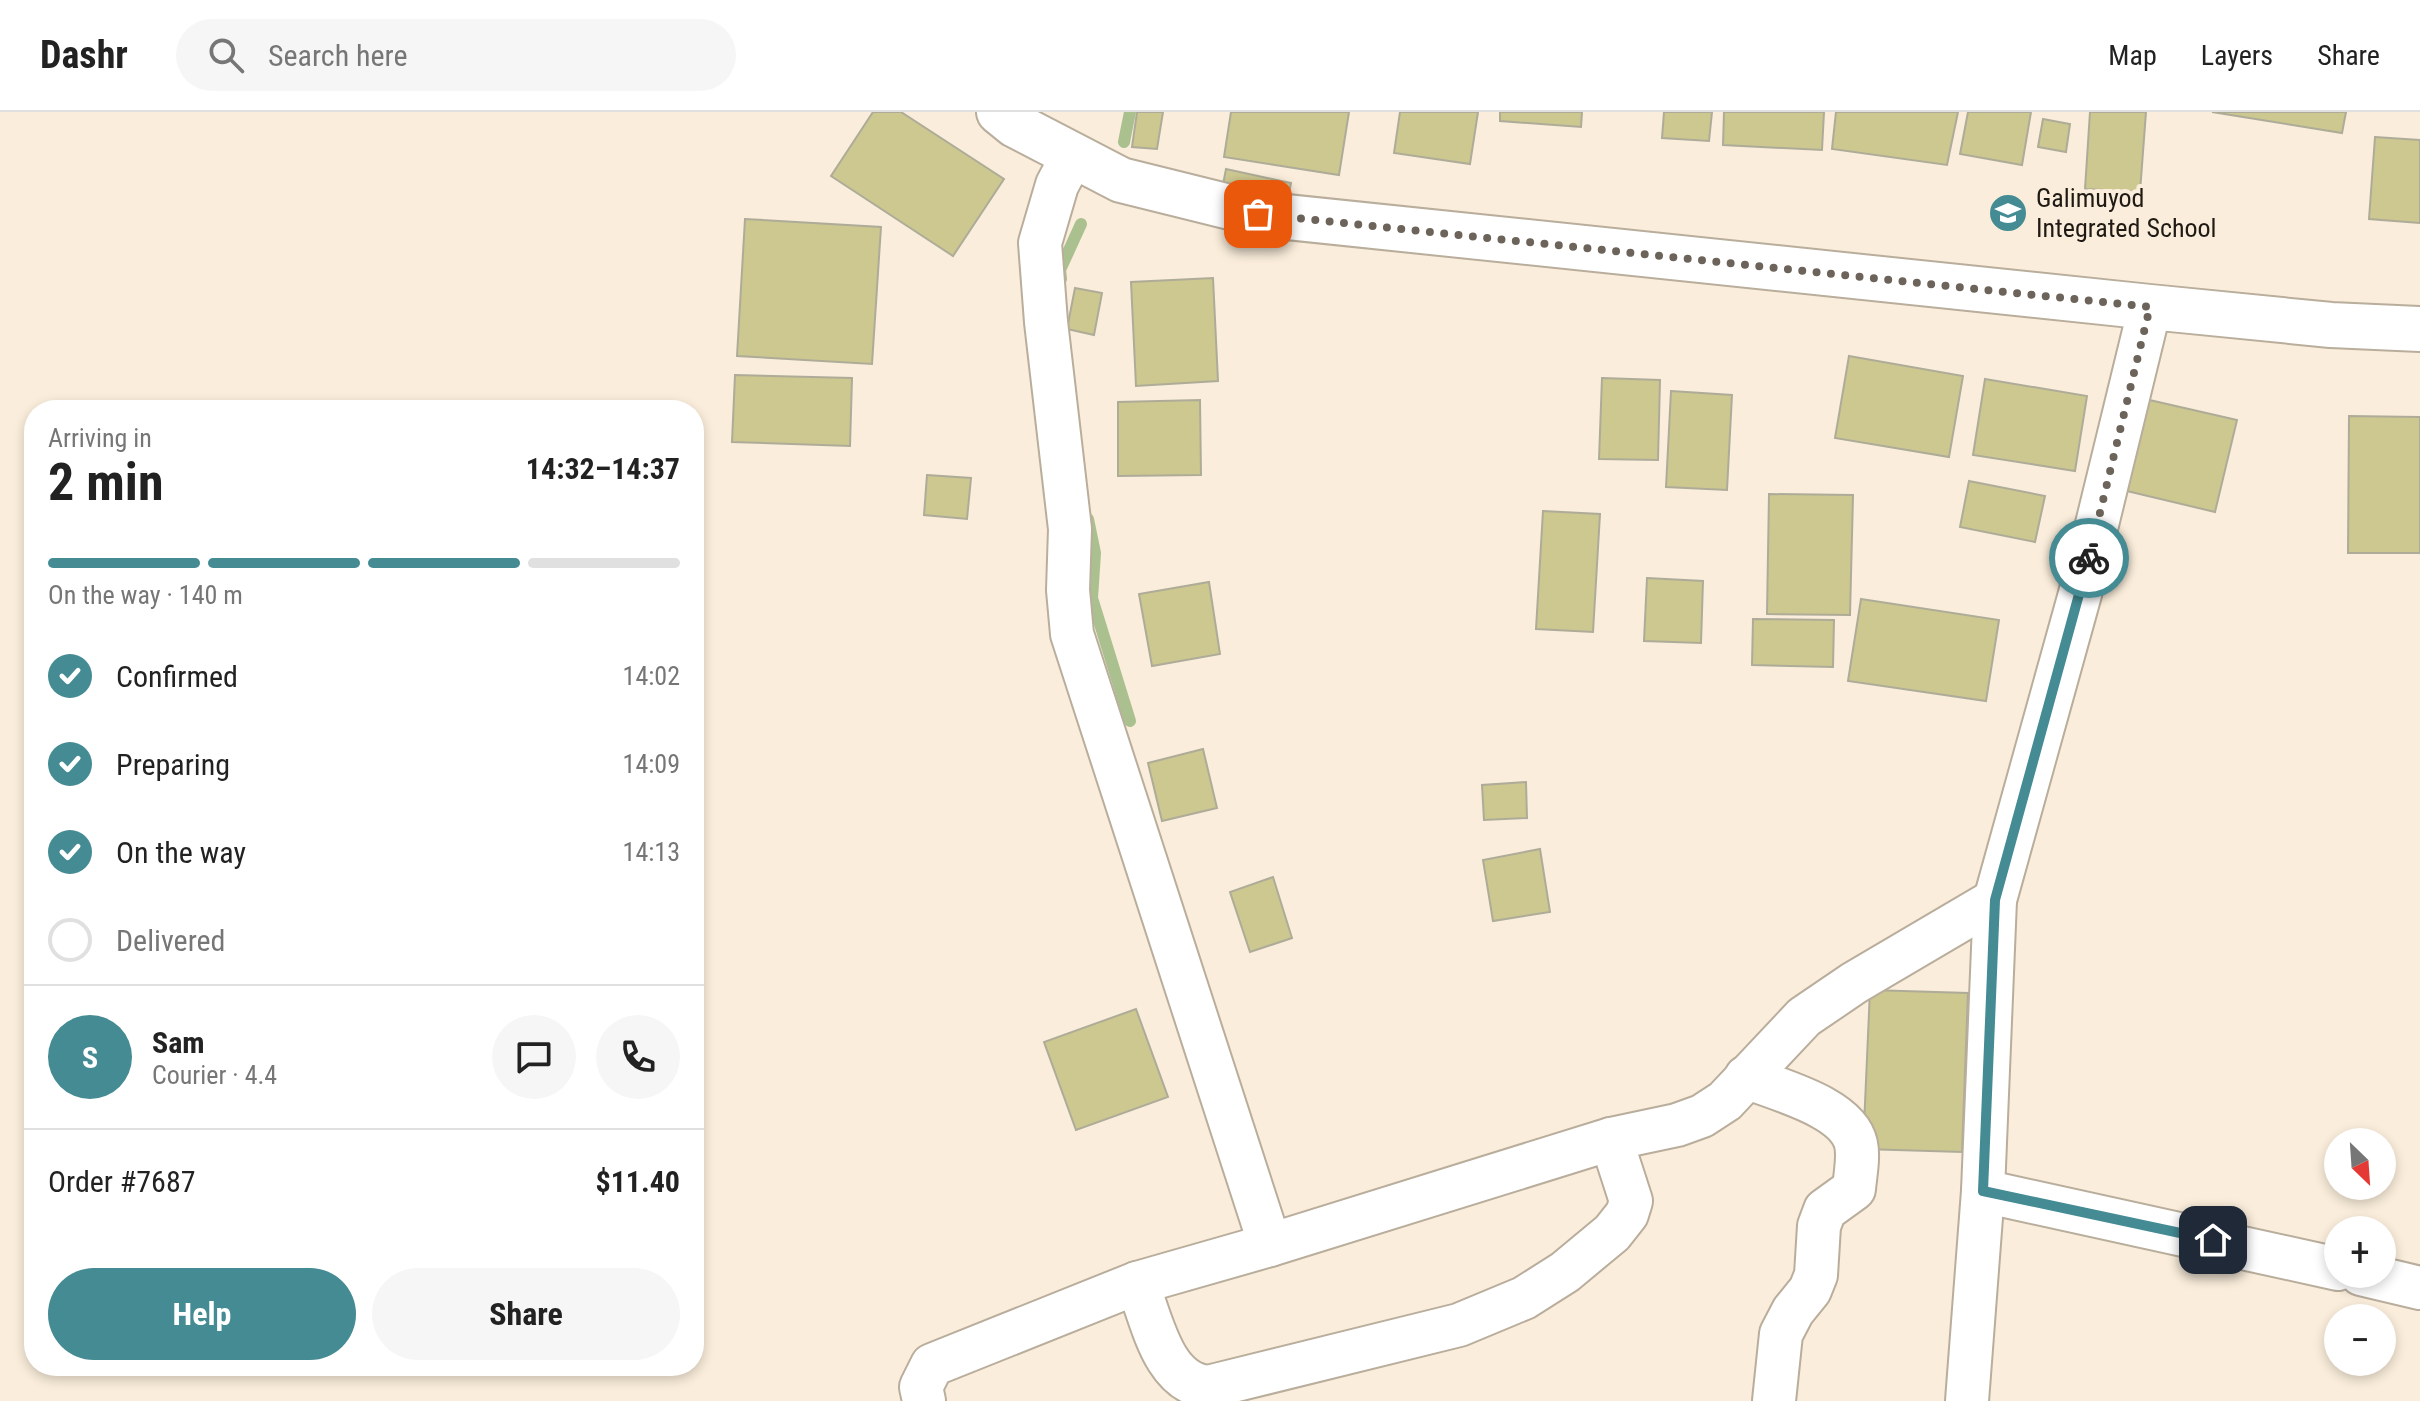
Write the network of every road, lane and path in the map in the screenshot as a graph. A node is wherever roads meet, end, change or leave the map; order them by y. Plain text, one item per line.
1 (999, 112) edge
2 (1073, 155) junction
3 (2150, 307) junction
4 (2420, 329) edge
5 (1995, 900) junction
6 (1746, 1077) junction
7 (1611, 1139) junction
8 (1983, 1191) junction
9 (1270, 1245) junction
10 (2324, 1266) edge
11 (2396, 1282) edge
12 (1137, 1283) junction
13 (2420, 1288) edge
14 (924, 1401) edge
15 (1774, 1401) edge
16 (1967, 1401) edge

1 - 2 main road
2 - 3 main road
2 - 9 street
3 - 4 main road
3 - 5 street
5 - 6 street
5 - 8 street
6 - 7 street
6 - 15 street
7 - 9 street
7 - 12 street
8 - 10 street
8 - 16 street
9 - 12 street
11 - 13 street
12 - 14 street

